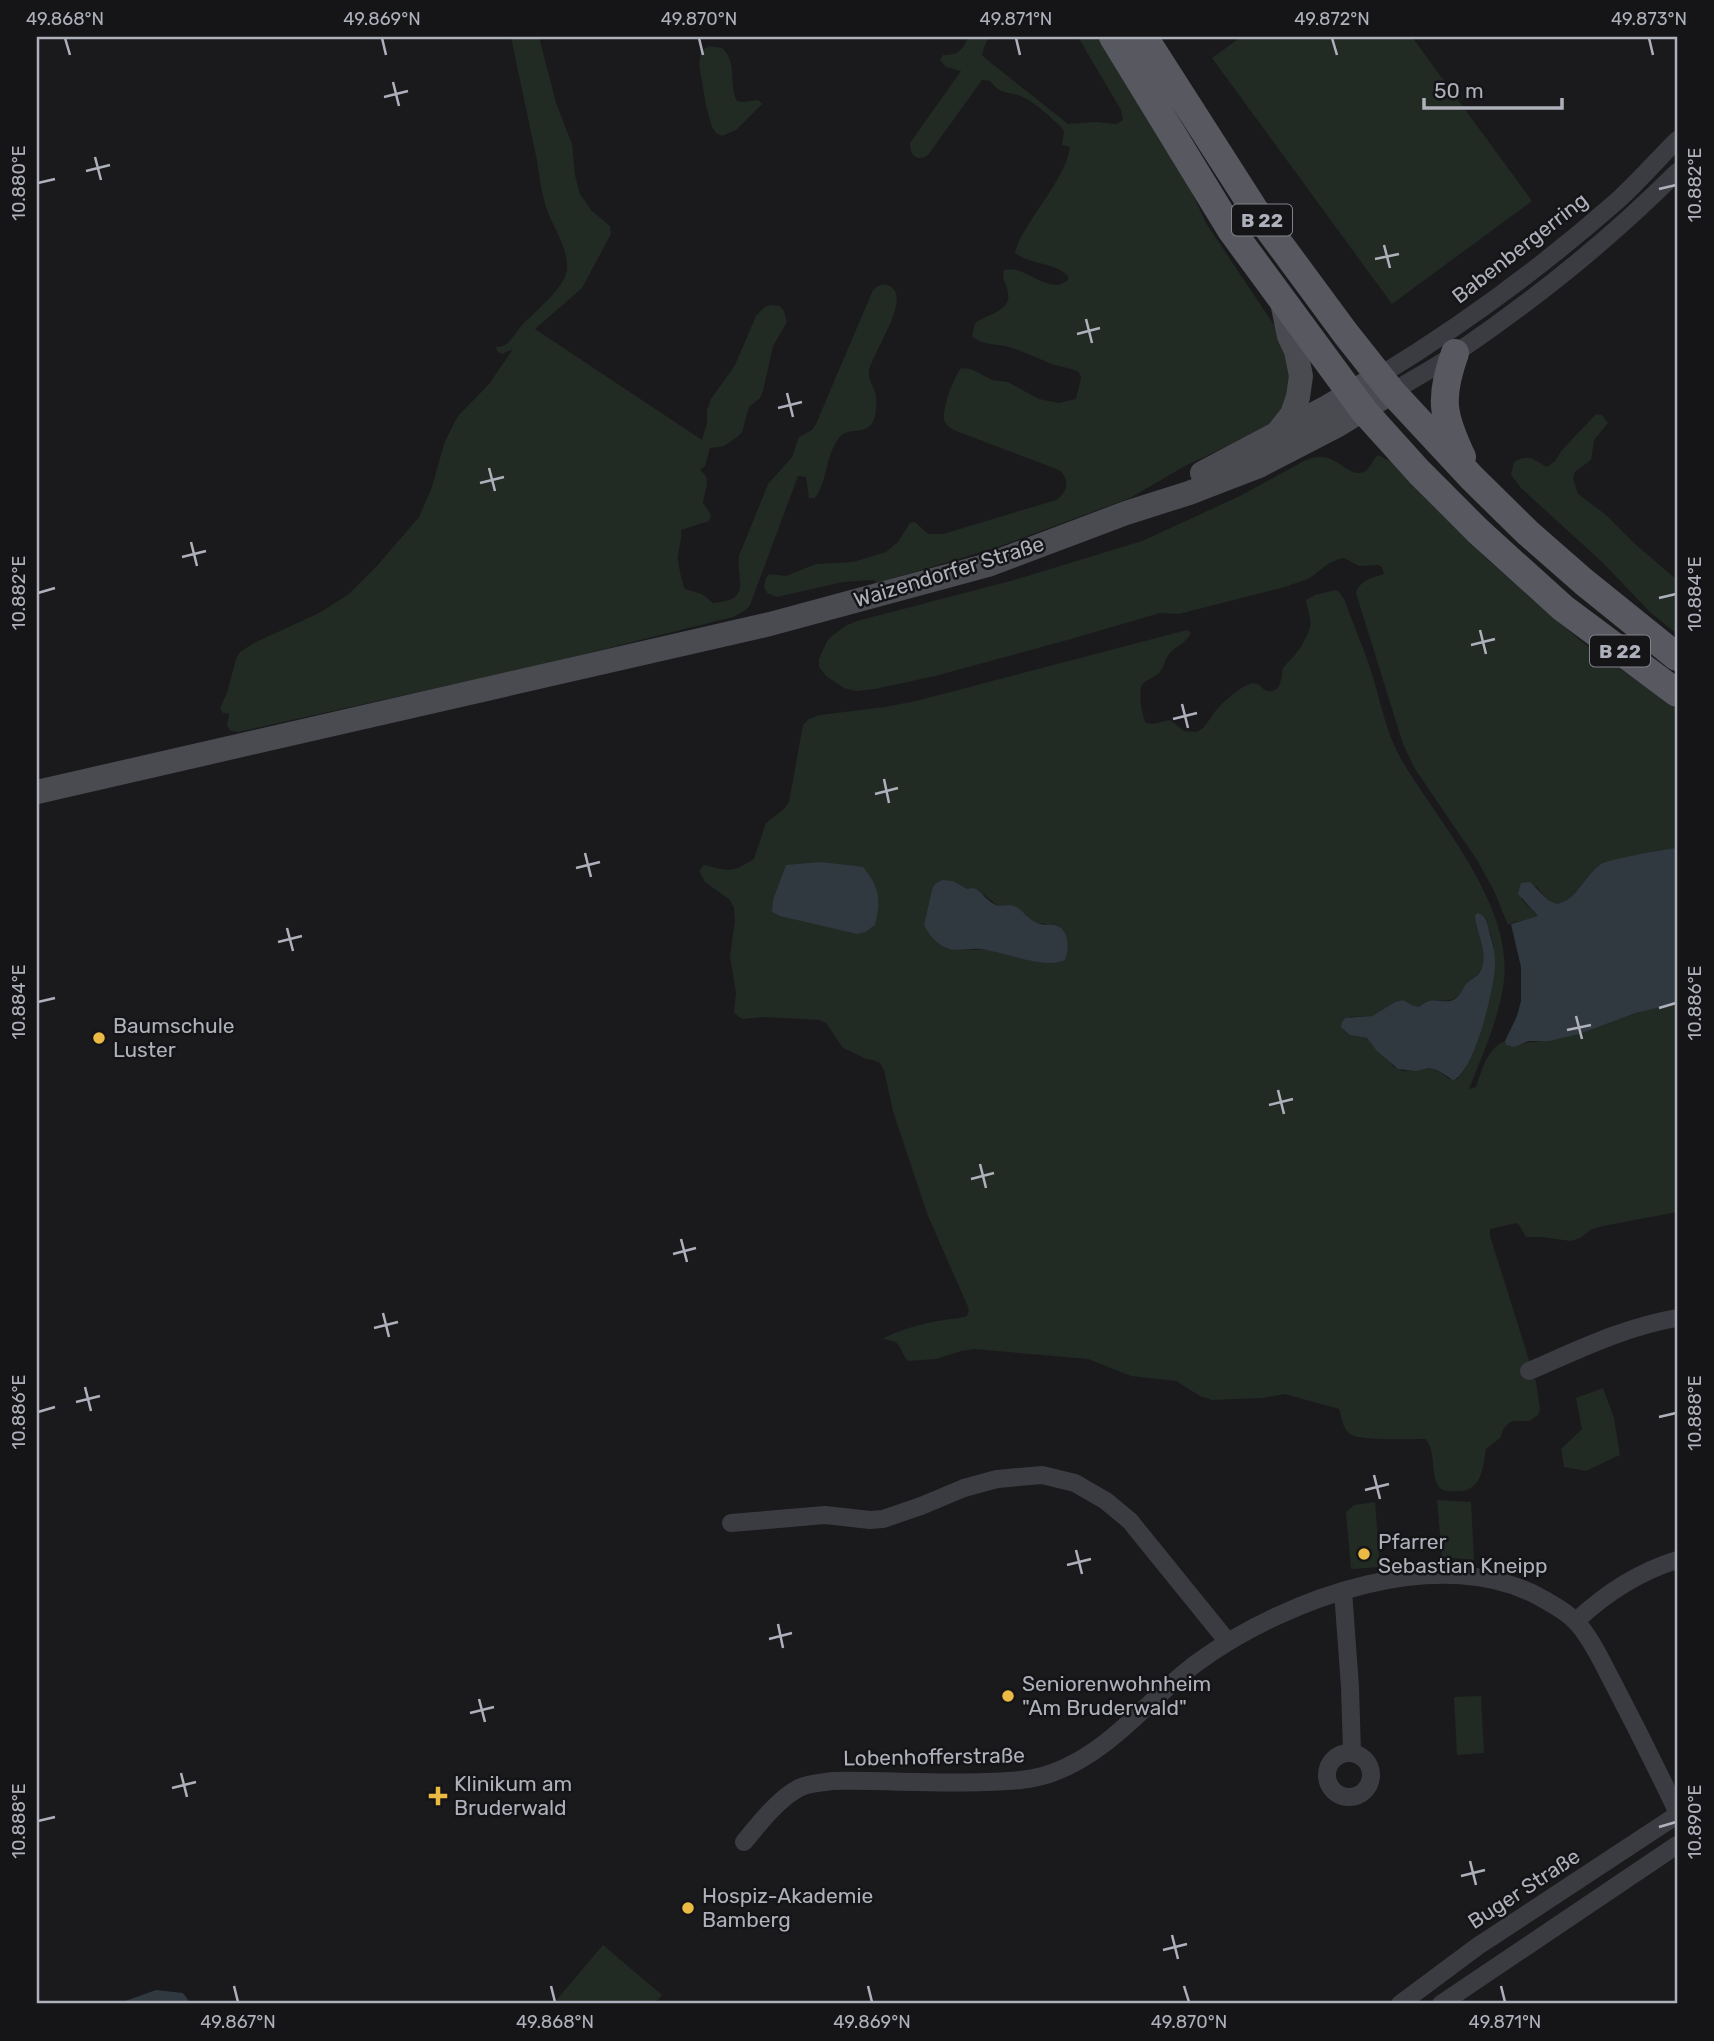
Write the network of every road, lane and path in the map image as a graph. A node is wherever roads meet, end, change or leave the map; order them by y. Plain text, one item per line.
1 (1113, 37) edge
2 (1144, 37) edge
3 (1677, 140) edge
4 (1677, 172) edge
5 (1282, 302) junction
6 (1455, 354) junction
7 (1386, 384) junction
8 (1357, 402) junction
9 (1275, 435) junction
10 (1472, 478) junction
11 (1126, 513) junction
12 (1677, 657) edge
13 (1677, 694) edge
14 (37, 792) edge
15 (1677, 1318) edge
16 (1529, 1371) dead end
17 (732, 1523) dead end
18 (1677, 1560) edge
19 (1343, 1591) junction
20 (1576, 1621) junction
21 (1228, 1642) junction
22 (1352, 1753) dead end
23 (1677, 1813) edge
24 (744, 1842) dead end
25 (1677, 1845) edge
26 (1400, 2004) edge
27 (1441, 2004) edge

1 - 5 main road, B 22
2 - 7 main road, B 22
3 - 7 street, Babenbergerring
4 - 6 street, Babenbergerring
5 - 8 main road, B 22
5 - 9 main road
6 - 7 street, Babenbergerring
6 - 10 main road
7 - 8 main road, Waizendorfer Straße
7 - 10 main road, B 22
8 - 9 main road, Waizendorfer Straße
8 - 11 main road, Waizendorfer Straße
8 - 13 main road, B 22
9 - 11 main road, Waizendorfer Straße
10 - 12 main road, B 22
11 - 14 main road, Waizendorfer Straße
15 - 16 street
17 - 21 street
18 - 20 street
19 - 20 street, Lobenhofferstraße
19 - 21 street, Lobenhofferstraße
19 - 22 street
20 - 23 street, Lobenhofferstraße
21 - 24 street, Lobenhofferstraße
23 - 26 street, Buger Straße
25 - 27 street

